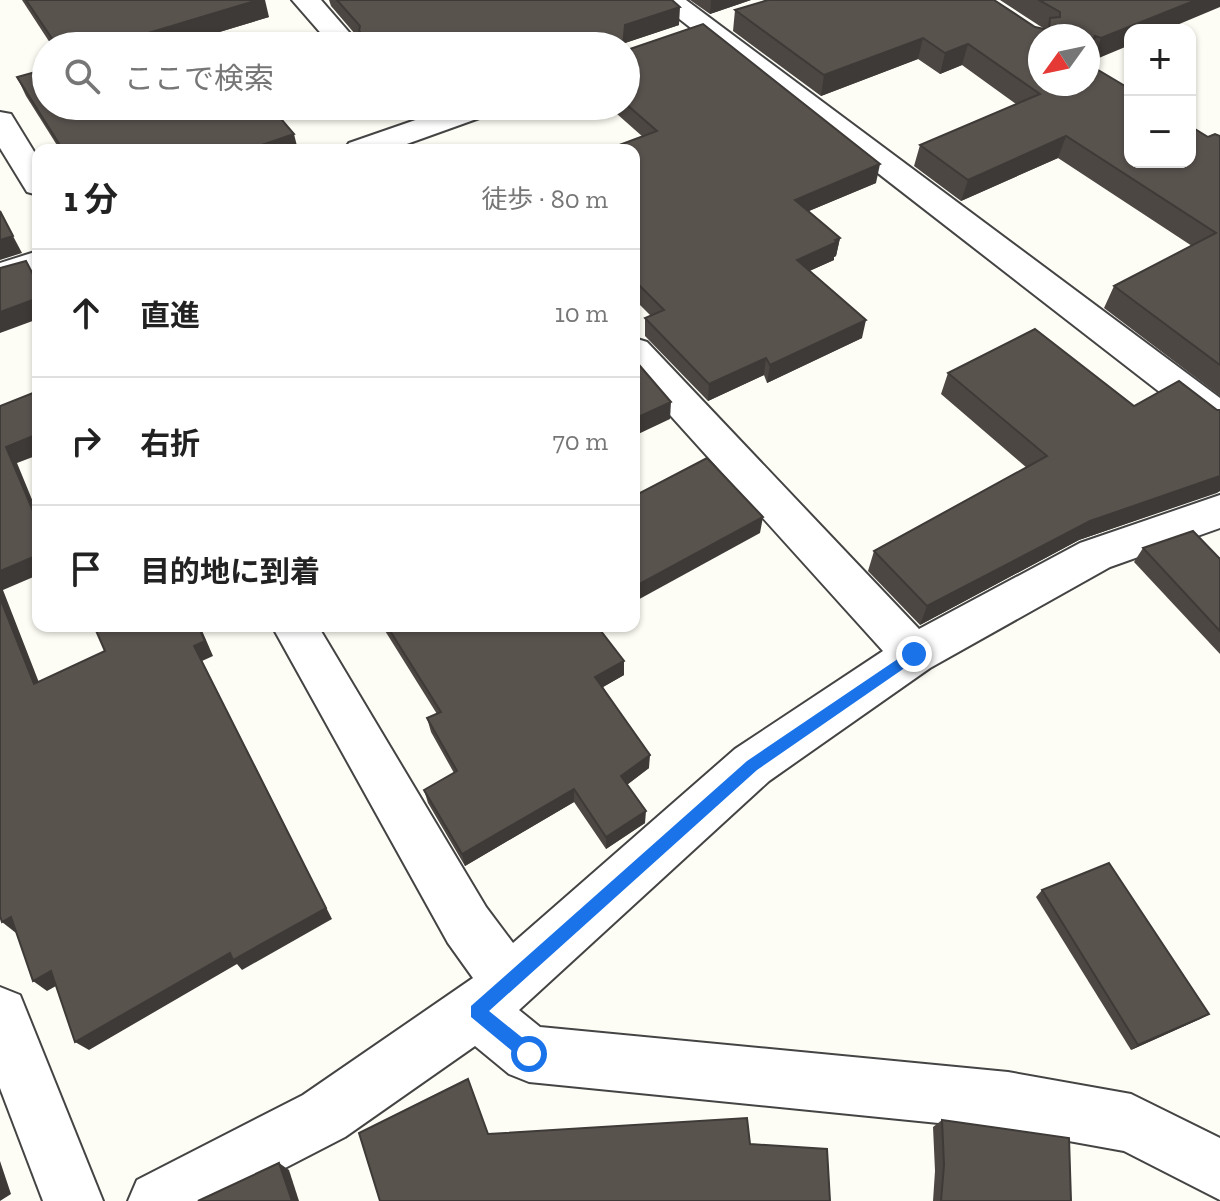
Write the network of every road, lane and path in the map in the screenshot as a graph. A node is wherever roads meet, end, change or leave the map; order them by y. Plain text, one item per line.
1 (306, 0) edge
2 (669, 0) edge
3 (335, 32) edge
4 (444, 120) edge
5 (0, 121) edge
6 (421, 128) edge
7 (377, 144) edge
8 (32, 175) edge
9 (32, 264) edge
10 (0, 275) edge
11 (640, 357) edge
12 (1220, 418) edge
13 (1220, 511) edge
14 (297, 632) edge
15 (914, 654) junction
16 (492, 996) junction
17 (0, 1015) edge
18 (1220, 1170) edge
19 (73, 1201) edge
20 (158, 1201) edge

1 - 3 street
2 - 12 street
4 - 6 street
5 - 8 street
6 - 7 street
9 - 10 street
11 - 15 street
13 - 15 street
14 - 16 street
15 - 16 street
16 - 18 street
16 - 20 street
17 - 19 street

